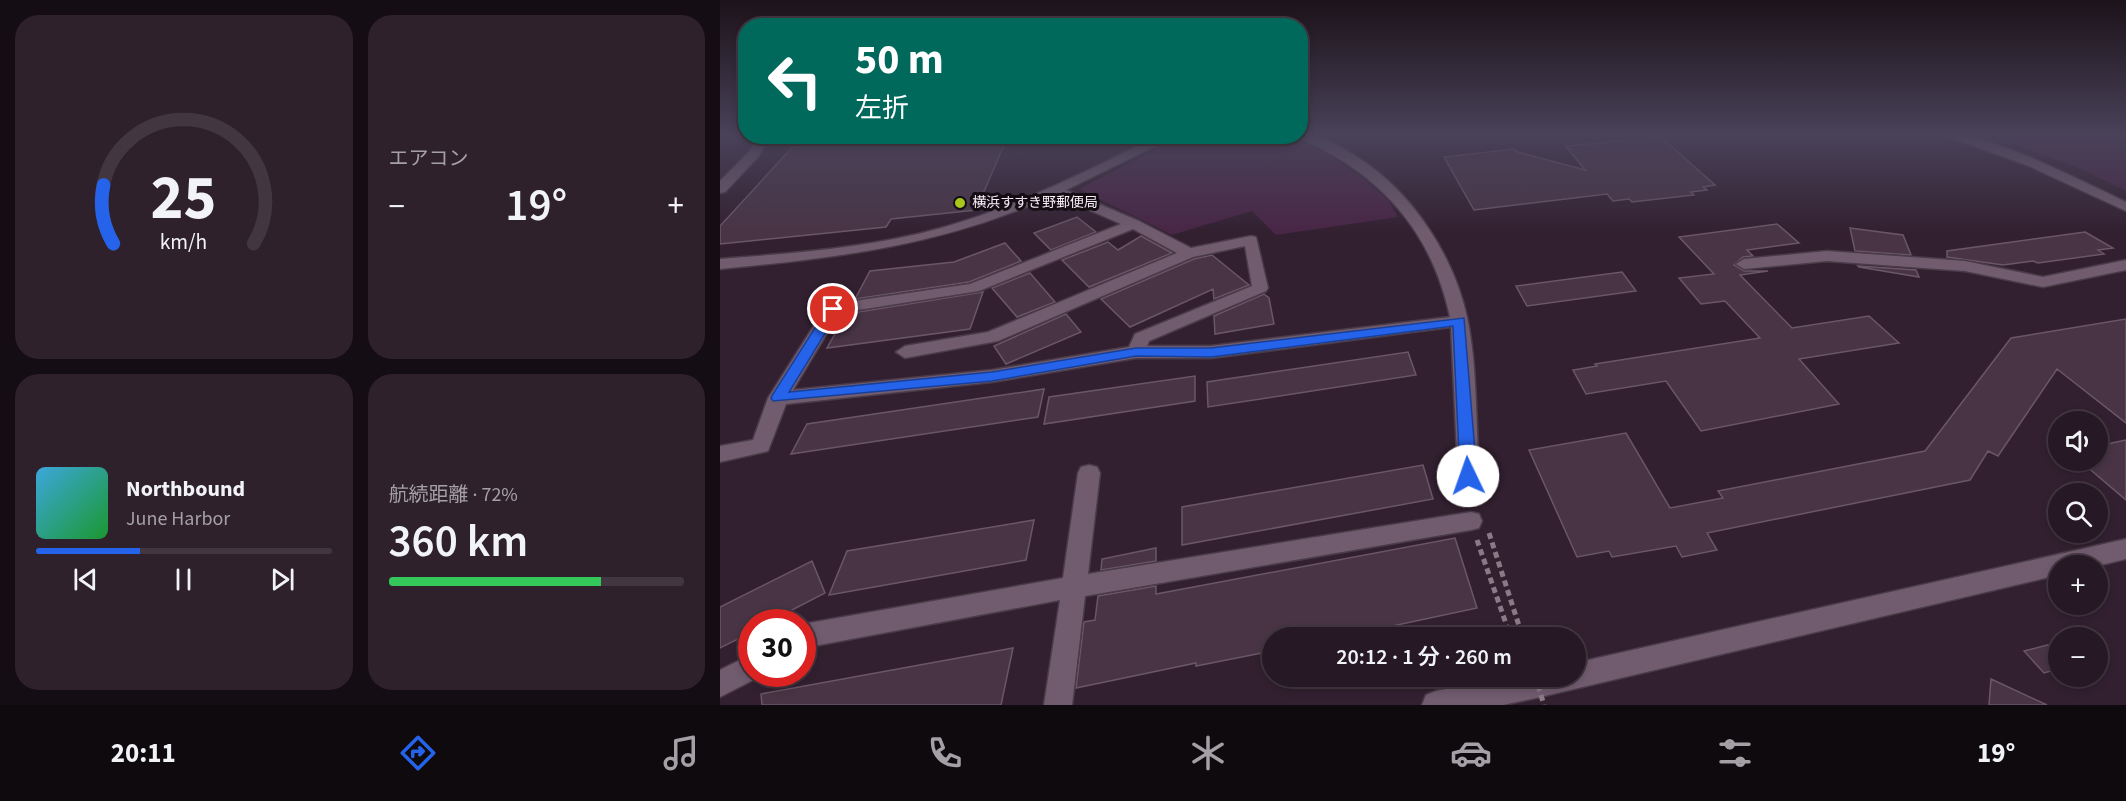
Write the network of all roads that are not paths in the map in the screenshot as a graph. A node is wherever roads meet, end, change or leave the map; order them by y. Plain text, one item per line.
1 (740, 168) edge
2 (1103, 168) edge
3 (1365, 168) edge
4 (2043, 168) edge
5 (720, 189) edge
6 (1056, 190) junction
7 (2126, 207) edge
8 (1134, 224) junction
9 (1189, 253) junction
10 (720, 264) edge
11 (1744, 264) dead end
12 (2126, 265) edge
13 (1459, 321) junction
14 (905, 352) dead end
15 (1136, 352) junction
16 (778, 398) junction
17 (720, 454) edge
18 (1089, 473) dead end
19 (1468, 476) dead end
20 (1471, 521) road end
21 (2126, 549) edge
22 (1074, 587) junction
23 (816, 634) edge
24 (738, 674) edge
25 (720, 684) edge
26 (1058, 705) edge
27 (1436, 705) edge

1 - 5 street
2 - 6 street
3 - 13 street
4 - 7 street
6 - 8 street
6 - 10 street
8 - 9 street
8 - 16 street
9 - 14 street
9 - 15 street
11 - 12 street
13 - 15 street
13 - 19 street
15 - 16 street
16 - 17 street
18 - 22 street
20 - 22 street
21 - 27 street
22 - 23 street
22 - 26 street
24 - 25 street

